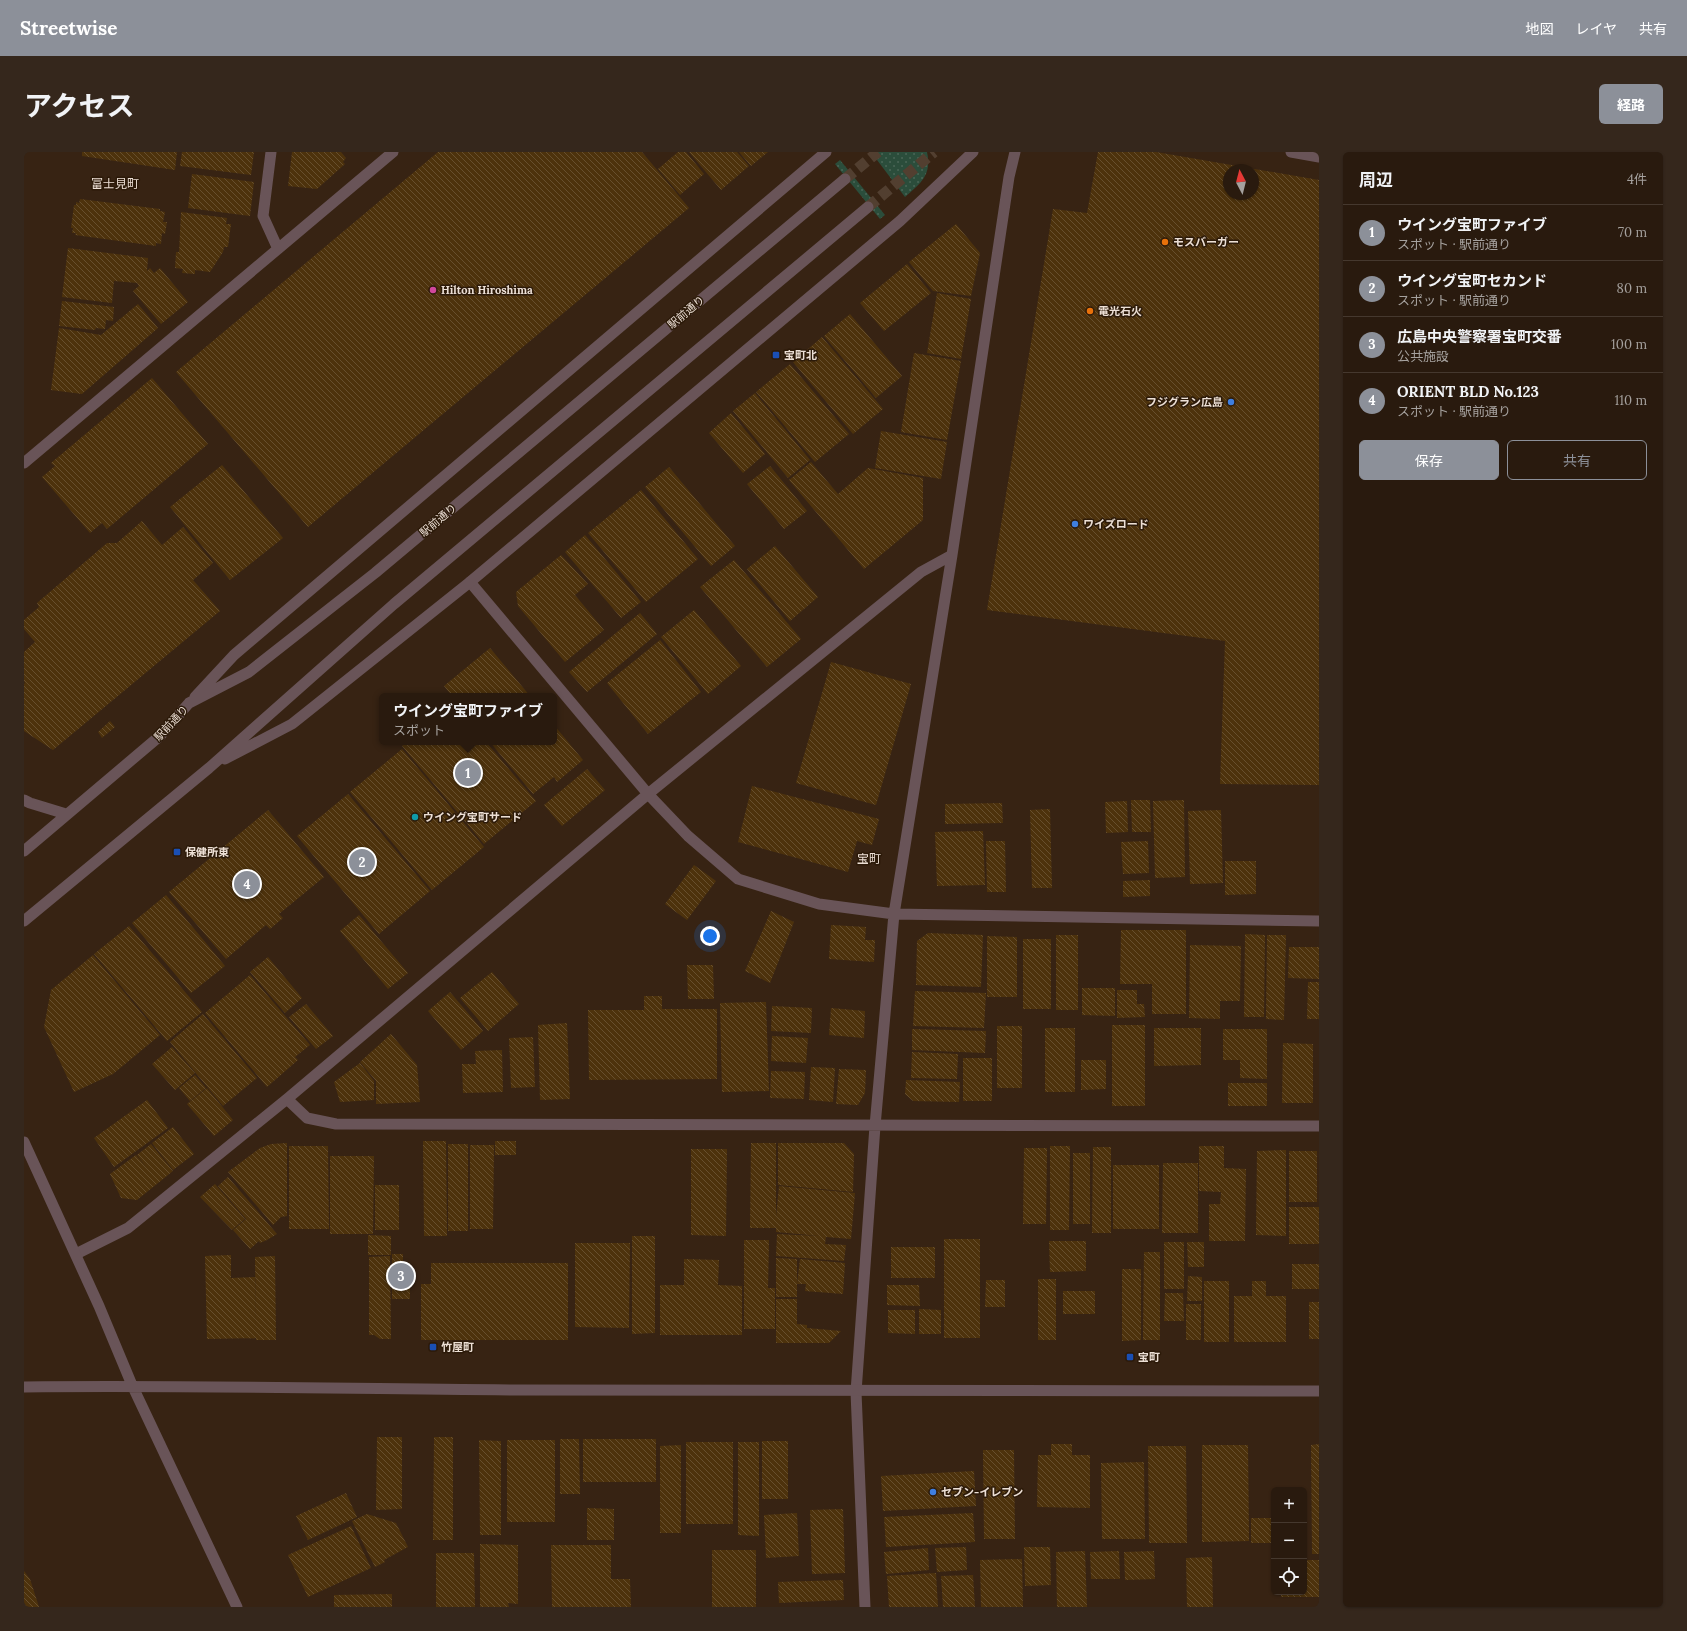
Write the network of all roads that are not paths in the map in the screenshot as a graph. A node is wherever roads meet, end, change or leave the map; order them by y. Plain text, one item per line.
1 (271, 152) edge
2 (393, 152) edge
3 (826, 152) edge
4 (974, 152) edge
5 (1015, 152) edge
6 (1291, 152) edge
7 (1319, 157) edge
8 (845, 179) tunnel mouth
9 (868, 207) tunnel mouth
10 (278, 249) junction
11 (24, 463) edge
12 (952, 554) junction
13 (470, 582) junction
14 (189, 703) junction
15 (209, 768) junction
16 (648, 794) junction
17 (24, 800) edge
18 (66, 814) junction
19 (24, 851) edge
20 (894, 914) junction
21 (24, 921) edge
22 (1319, 921) edge
23 (288, 1099) junction
24 (875, 1126) junction
25 (1319, 1126) edge
26 (24, 1142) edge
27 (76, 1254) junction
28 (132, 1385) junction
29 (24, 1387) edge
30 (1319, 1391) edge
31 (856, 1392) junction
32 (237, 1607) edge
33 (865, 1607) edge

1 - 10 street
2 - 10 street
3 - 14 street
4 - 13 street
5 - 12 street
6 - 7 street
8 - 14 street, 駅前通り
9 - 15 street
10 - 11 street
12 - 16 street
12 - 20 street
13 - 15 street
13 - 16 street
14 - 18 street, 駅前通り
15 - 21 street
16 - 20 street
16 - 23 street
17 - 18 street
18 - 19 street, 駅前通り
20 - 22 street
20 - 24 street
23 - 24 street
23 - 27 street
24 - 25 street
24 - 31 street
26 - 27 street
27 - 28 street
28 - 29 street
28 - 31 street
28 - 32 street
30 - 31 street
31 - 33 street

